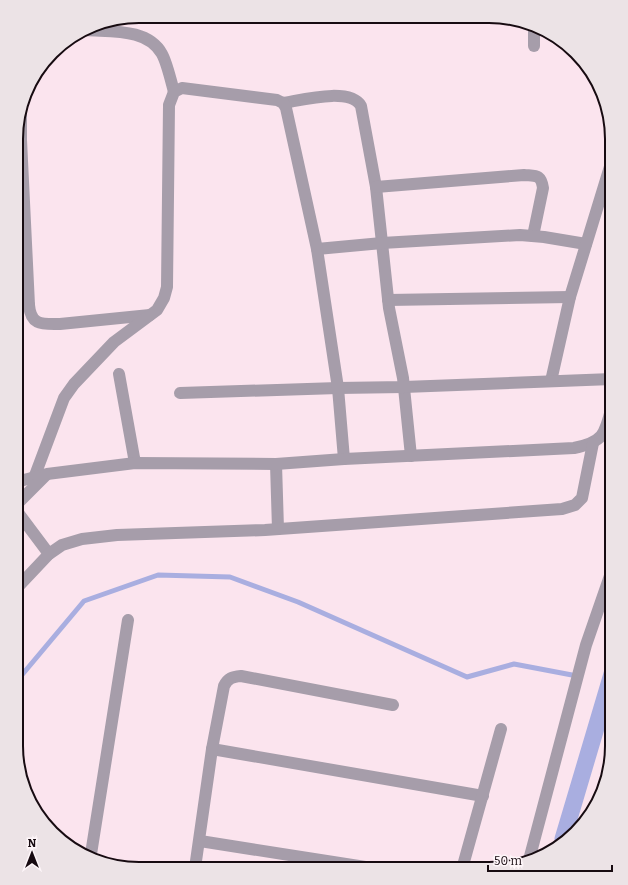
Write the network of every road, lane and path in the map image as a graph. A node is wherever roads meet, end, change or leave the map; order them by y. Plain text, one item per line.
1 (98, 31) edge
2 (534, 32) edge
3 (534, 46) dead end
4 (174, 92) junction
5 (283, 103) junction
6 (605, 183) edge
7 (376, 187) junction
8 (533, 236) junction
9 (23, 243) edge
10 (382, 243) junction
11 (586, 244) junction
12 (317, 249) junction
13 (570, 297) junction
14 (388, 300) junction
15 (23, 305) edge
16 (29, 305) junction
17 (150, 315) junction
18 (119, 374) dead end
19 (605, 380) edge
20 (551, 381) junction
21 (404, 387) junction
22 (338, 388) junction
23 (180, 393) dead end
24 (605, 430) edge
25 (593, 444) junction
26 (411, 456) junction
27 (344, 459) junction
28 (135, 463) junction
29 (276, 464) junction
30 (47, 474) junction
31 (34, 478) junction
32 (23, 480) edge
33 (23, 498) edge
34 (23, 520) edge
35 (278, 529) junction
36 (48, 554) junction
37 (23, 581) edge
38 (605, 590) edge
39 (128, 620) dead end
40 (393, 705) dead end
41 (501, 729) dead end
42 (212, 749) junction
43 (483, 796) junction
44 (200, 841) junction
45 (91, 851) edge
46 (532, 854) edge
47 (196, 862) edge
48 (334, 862) edge
49 (464, 862) edge

1 - 4 street
2 - 3 street
4 - 5 street
4 - 17 street
5 - 7 street
5 - 12 street
6 - 11 street
7 - 8 street
7 - 10 street
8 - 10 street
8 - 11 street
9 - 16 street
10 - 12 street
10 - 14 street
11 - 13 street
12 - 22 street
13 - 14 street
13 - 20 street
14 - 21 street
15 - 16 street
16 - 17 street
17 - 31 street
18 - 28 street
19 - 20 street
20 - 21 street
21 - 22 street
21 - 26 street
22 - 23 street
22 - 27 street
24 - 25 street
25 - 26 street
25 - 35 street
26 - 27 street
27 - 29 street
28 - 29 street
28 - 30 street
29 - 35 street
30 - 31 street
30 - 33 street
31 - 32 street
34 - 36 street
35 - 36 street
36 - 37 street
38 - 46 street
39 - 45 street
40 - 42 street
41 - 43 street
42 - 43 street
42 - 44 street
43 - 49 street
44 - 47 street
44 - 48 street

